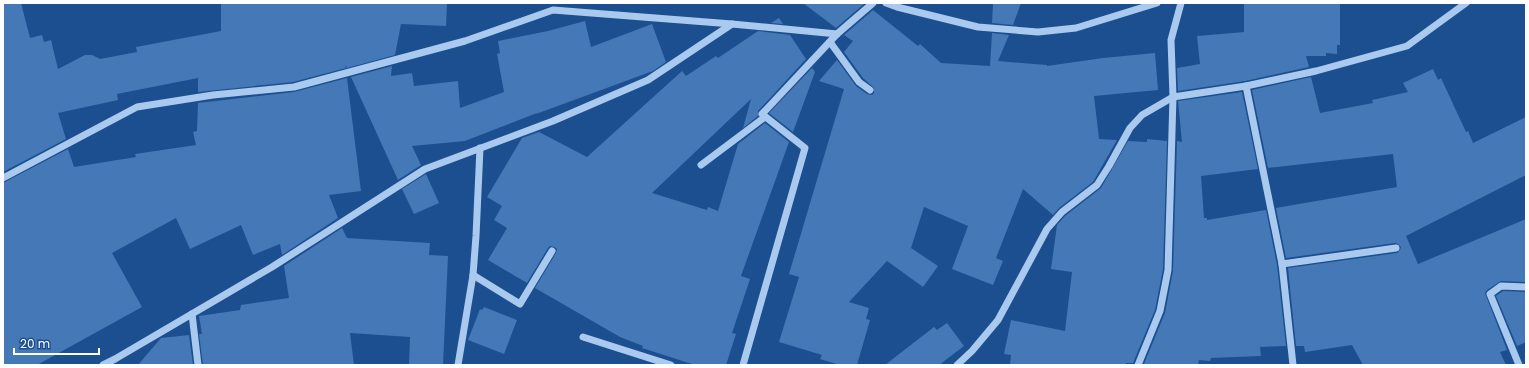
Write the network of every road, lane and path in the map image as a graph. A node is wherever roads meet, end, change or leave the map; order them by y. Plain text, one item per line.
1 (872, 3) edge
2 (886, 3) edge
3 (1157, 3) edge
4 (1181, 3) edge
5 (1466, 3) edge
6 (732, 24) junction
7 (837, 34) junction
8 (830, 42) junction
9 (1246, 86) junction
10 (870, 90) dead end
11 (1173, 97) junction
12 (765, 117) junction
13 (480, 148) junction
14 (701, 165) dead end
15 (3, 178) edge
16 (1396, 248) dead end
17 (552, 251) dead end
18 (1282, 264) junction
19 (473, 275) junction
20 (1526, 287) edge
21 (192, 314) junction
22 (583, 337) dead end
23 (103, 365) edge
24 (198, 365) edge
25 (458, 365) edge
26 (670, 365) edge
27 (743, 365) edge
28 (957, 365) edge
29 (1138, 365) edge
30 (1293, 365) edge
31 (1519, 365) edge

1 - 7 street
2 - 3 street
4 - 11 street
5 - 9 street
6 - 7 street
6 - 13 street
6 - 15 street
7 - 8 street
8 - 10 street
8 - 12 street
9 - 11 street
9 - 18 street
11 - 28 street
11 - 29 street
12 - 14 street
12 - 27 street
13 - 19 street
13 - 21 street
16 - 18 street
17 - 19 street
18 - 30 street
19 - 25 street
20 - 31 street
21 - 23 street
21 - 24 street
22 - 26 street

